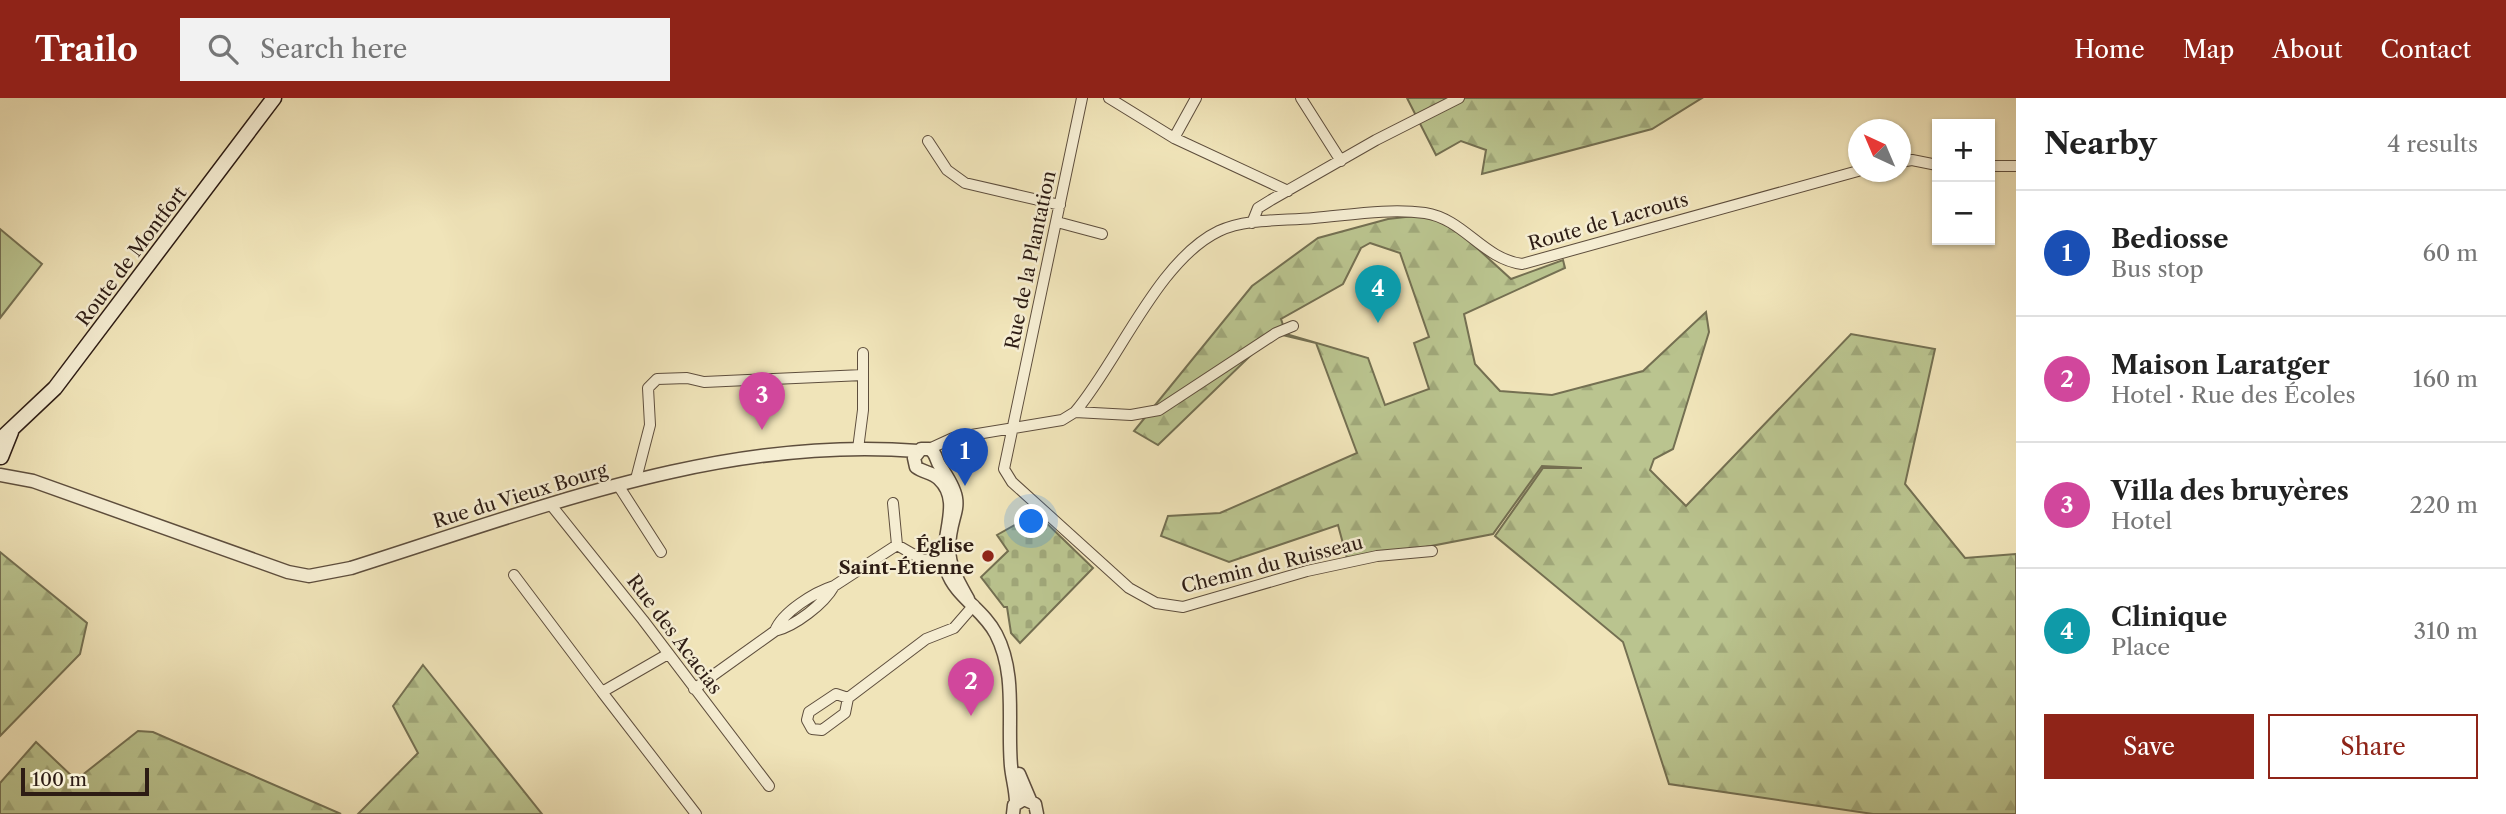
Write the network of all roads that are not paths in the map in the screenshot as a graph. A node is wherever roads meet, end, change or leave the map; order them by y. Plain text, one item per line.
1 (274, 98) edge
2 (1082, 98) edge
3 (1109, 98) edge
4 (1196, 98) edge
5 (1301, 98) edge
6 (1459, 98) edge
7 (1174, 138) junction
8 (928, 141) dead end
9 (1911, 160) edge
10 (1340, 161) junction
11 (1932, 164) edge
12 (1995, 166) edge
13 (2016, 166) edge
14 (1848, 174) edge
15 (1288, 191) junction
16 (1060, 205) junction
17 (1057, 222) junction
18 (1252, 223) junction
19 (1102, 234) dead end
20 (1293, 326) dead end
21 (863, 353) dead end
22 (863, 375) junction
23 (1075, 412) junction
24 (1013, 429) junction
25 (6, 435) edge
26 (858, 449) junction
27 (927, 458) junction
28 (0, 464) edge
29 (636, 479) junction
30 (618, 485) junction
31 (893, 503) dead end
32 (551, 505) junction
33 (897, 545) junction
34 (1432, 551) dead end
35 (661, 552) dead end
36 (947, 560) junction
37 (514, 575) dead end
38 (971, 602) junction
39 (668, 654) junction
40 (694, 689) junction
41 (602, 692) junction
42 (848, 698) dead end
43 (1010, 751) junction
44 (769, 786) dead end
45 (1037, 809) edge
46 (1012, 810) edge
47 (696, 814) edge

1 - 25 main road, Route de Montfort
2 - 16 street, Rue de la Plantation
3 - 7 street
4 - 7 street
5 - 10 street
6 - 10 street
7 - 15 street
8 - 16 street
9 - 11 street
10 - 15 street
12 - 13 street
14 - 18 street, Route de Lacrouts
15 - 18 street
16 - 17 street, Rue de la Plantation
17 - 19 street
17 - 24 street, Rue de la Plantation
18 - 23 street, Route de Lacrouts
20 - 23 street
21 - 22 street
22 - 26 street
22 - 29 street
23 - 24 street
24 - 27 street
24 - 34 street, Chemin du Ruisseau
25 - 28 main road, Route de Montfort
26 - 27 street, Rue du Vieux Bourg
26 - 29 street, Rue du Vieux Bourg
27 - 36 street
28 - 32 street, Rue du Vieux Bourg
29 - 30 street, Rue du Vieux Bourg
30 - 32 street, Rue du Vieux Bourg
30 - 35 street
31 - 33 street
32 - 39 street, Rue des Acacias
33 - 36 street
33 - 40 street
36 - 38 street
37 - 41 street
38 - 42 street
38 - 43 street
39 - 40 street, Rue des Acacias
39 - 41 street
40 - 44 street, Rue des Acacias
41 - 47 street
43 - 45 street
43 - 46 street
45 - 46 street

